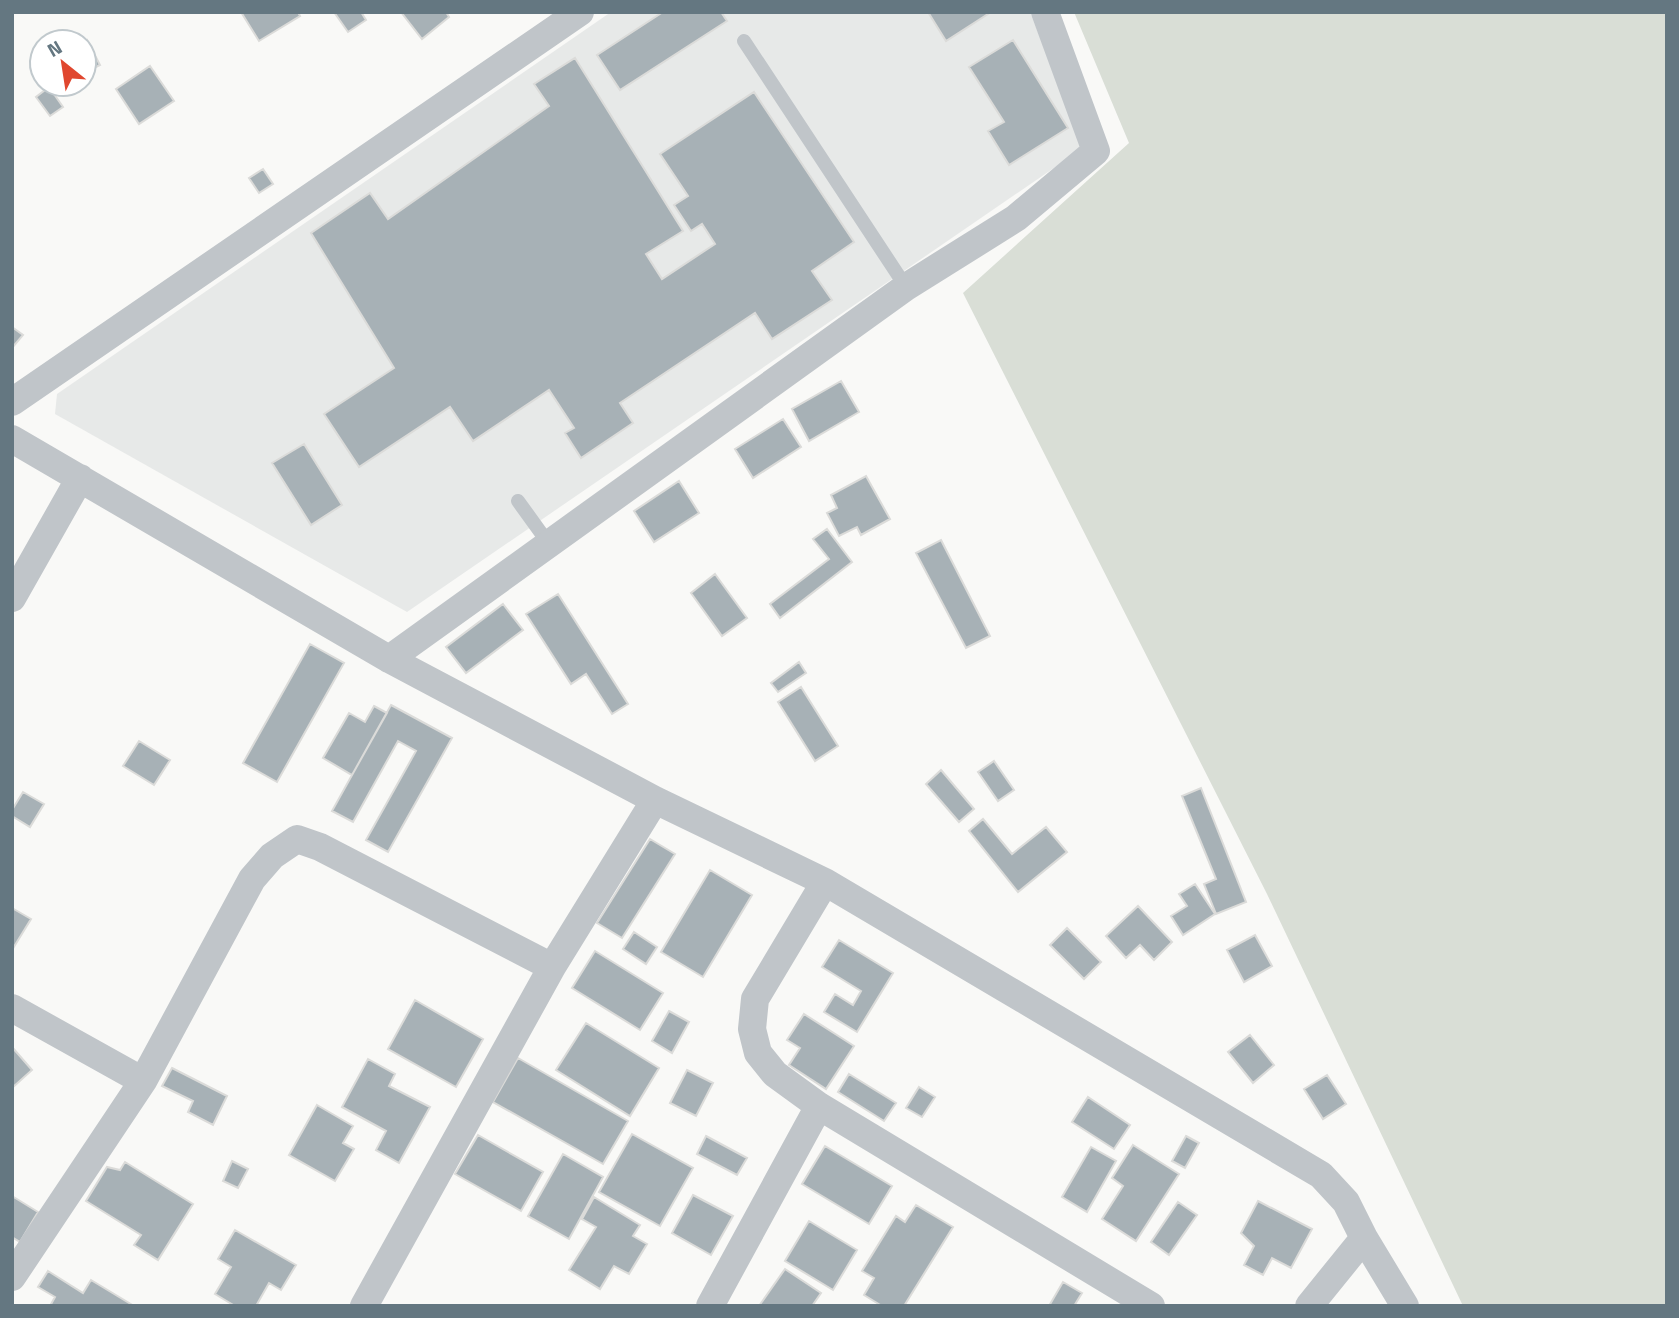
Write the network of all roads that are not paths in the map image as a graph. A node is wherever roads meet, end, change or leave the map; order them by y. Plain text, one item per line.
1 (580, 12) edge
2 (1045, 12) edge
3 (744, 41) dead end
4 (906, 287) junction
5 (12, 402) edge
6 (12, 439) edge
7 (80, 478) junction
8 (518, 501) dead end
9 (549, 544) junction
10 (12, 598) edge
11 (389, 659) junction
12 (655, 800) junction
13 (825, 882) junction
14 (552, 967) junction
15 (12, 1008) edge
16 (143, 1081) junction
17 (819, 1106) junction
18 (1364, 1238) junction
19 (12, 1277) edge
20 (364, 1306) edge
21 (710, 1306) edge
22 (1151, 1306) edge
23 (1309, 1306) edge
24 (1405, 1306) edge

1 - 5 street
2 - 4 street
3 - 4 lane
4 - 9 street
6 - 7 street
7 - 10 street
7 - 11 street
8 - 9 lane
9 - 11 street
11 - 12 street
12 - 13 street
12 - 14 street
13 - 17 street
13 - 18 street
14 - 16 street
14 - 20 street
15 - 16 street
16 - 19 street
17 - 21 street
17 - 22 street
18 - 23 street
18 - 24 street

